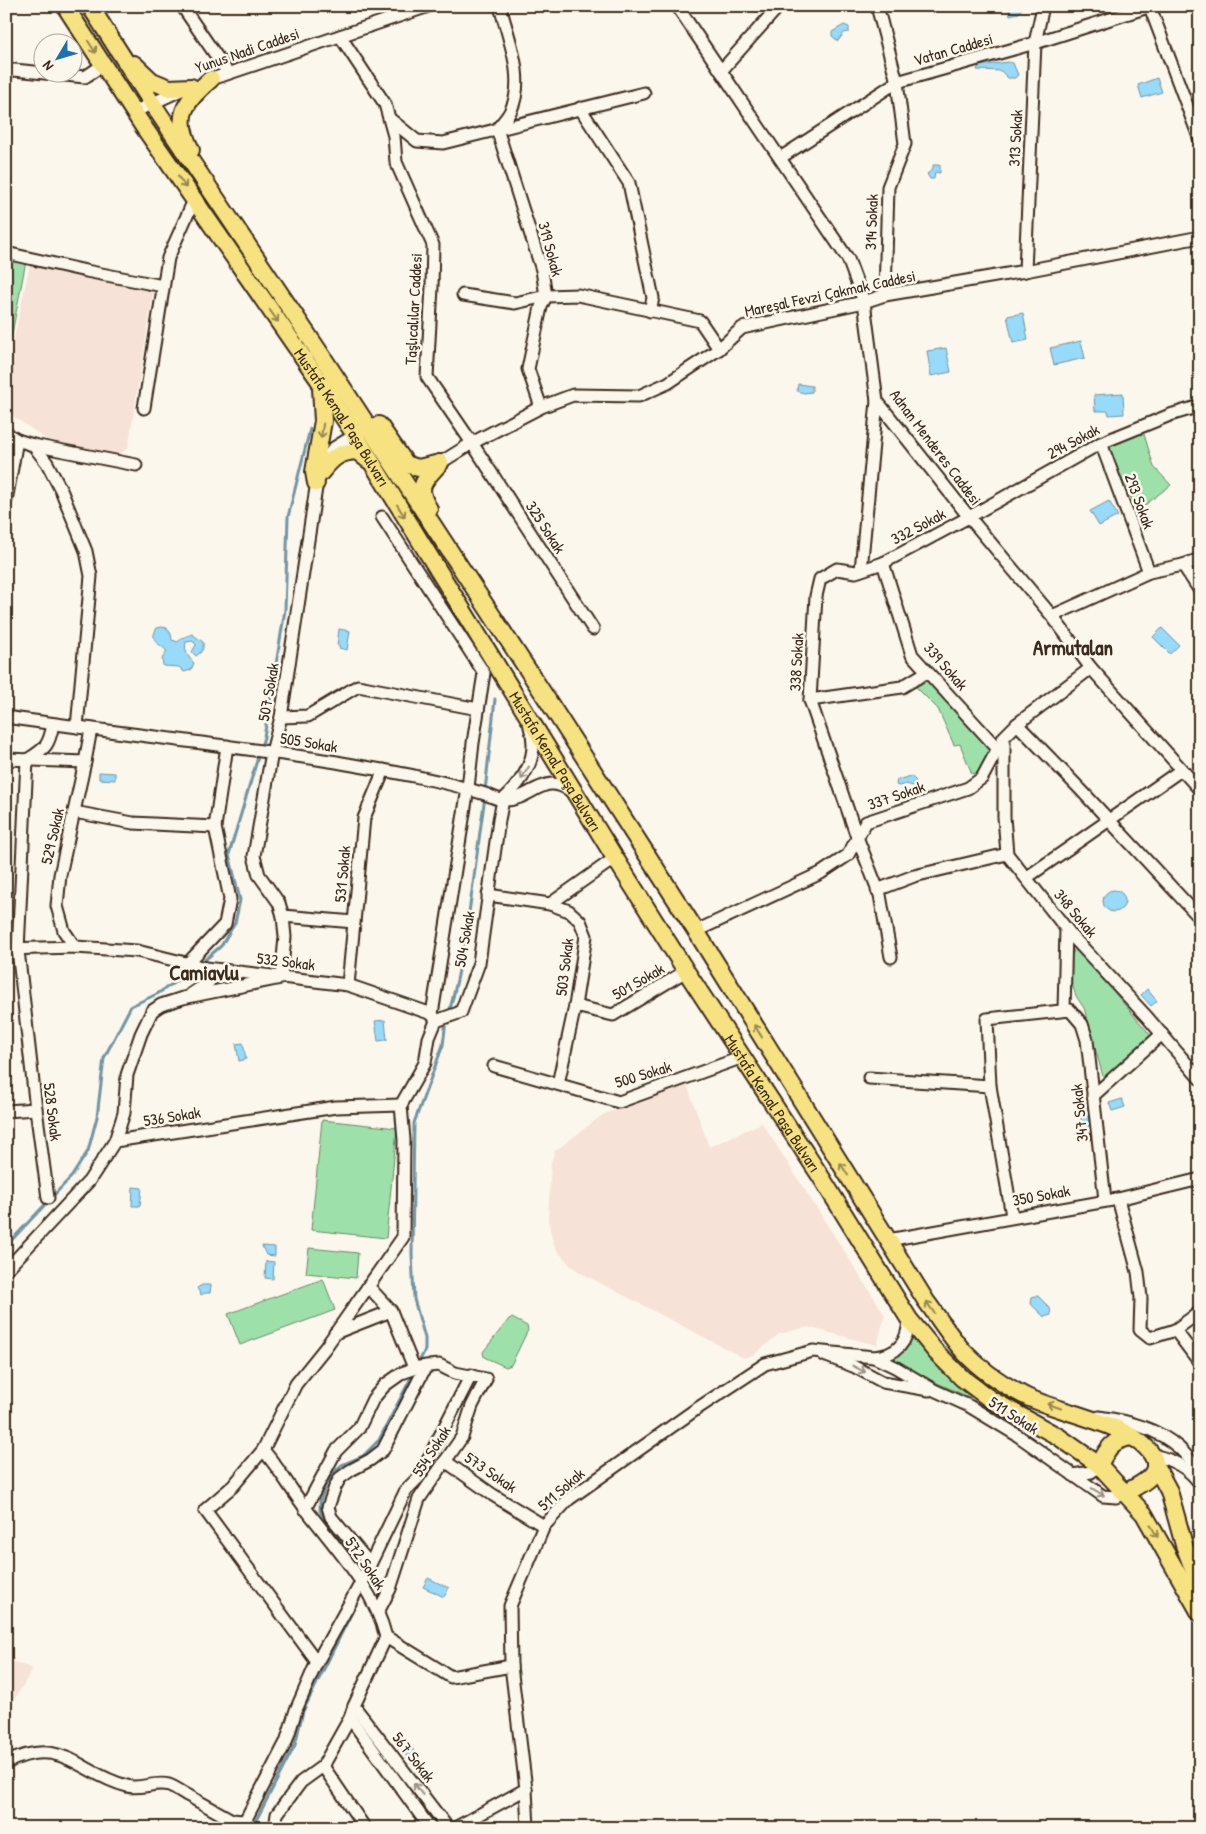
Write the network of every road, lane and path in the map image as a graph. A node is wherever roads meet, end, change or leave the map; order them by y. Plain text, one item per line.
1 (65, 6) edge
2 (90, 6) edge
3 (182, 6) edge
4 (429, 6) edge
5 (500, 6) edge
6 (677, 6) edge
7 (779, 6) edge
8 (877, 6) edge
9 (1044, 6) edge
10 (1151, 7) edge
11 (102, 24) junction
12 (340, 36) junction
13 (1035, 43) junction
14 (104, 65) junction
15 (721, 71) junction
16 (6, 73) edge
17 (228, 73) junction
18 (211, 79) junction
19 (897, 82) junction
20 (191, 87) junction
21 (644, 93) dead end
22 (152, 103) junction
23 (580, 108) junction
24 (134, 112) junction
25 (389, 119) junction
26 (497, 129) junction
27 (1200, 140) edge
28 (780, 158) junction
29 (216, 196) junction
30 (194, 200) junction
31 (1200, 237) edge
32 (6, 253) edge
33 (1025, 271) junction
34 (163, 286) junction
35 (463, 295) dead end
36 (885, 295) junction
37 (546, 296) junction
38 (864, 302) junction
39 (650, 311) junction
40 (719, 348) junction
41 (318, 350) junction
42 (321, 383) junction
43 (878, 401) junction
44 (1200, 406) edge
45 (541, 407) junction
46 (144, 408) dead end
47 (361, 431) junction
48 (6, 433) edge
49 (17, 440) junction
50 (472, 443) junction
51 (1101, 443) junction
52 (32, 445) junction
53 (440, 463) junction
54 (136, 464) dead end
55 (373, 465) junction
56 (316, 480) junction
57 (6, 501) edge
58 (382, 517) dead end
59 (968, 517) junction
60 (1200, 559) edge
61 (883, 563) junction
62 (1183, 565) junction
63 (861, 570) junction
64 (1149, 572) junction
65 (1200, 591) edge
66 (489, 612) junction
67 (1052, 616) junction
68 (593, 629) dead end
69 (1090, 668) junction
70 (927, 672) junction
71 (810, 700) junction
72 (478, 709) junction
73 (525, 710) junction
74 (6, 717) edge
75 (281, 717) junction
76 (53, 724) junction
77 (1017, 724) junction
78 (77, 727) junction
79 (90, 729) junction
80 (1004, 737) junction
81 (227, 746) junction
82 (998, 749) junction
83 (272, 752) junction
84 (6, 759) edge
85 (28, 760) junction
86 (85, 762) junction
87 (384, 770) junction
88 (1182, 770) junction
89 (1197, 783) edge
90 (468, 788) junction
91 (579, 798) junction
92 (503, 800) junction
93 (74, 812) junction
94 (1108, 819) junction
95 (214, 827) junction
96 (857, 837) junction
97 (1007, 854) junction
98 (615, 858) junction
99 (1026, 878) junction
100 (877, 890) junction
101 (488, 895) junction
102 (550, 904) junction
103 (283, 916) junction
104 (1200, 918) edge
105 (354, 922) junction
106 (1066, 928) junction
107 (696, 931) junction
108 (75, 947) junction
109 (12, 949) edge
110 (891, 957) dead end
111 (187, 964) junction
112 (206, 968) junction
113 (686, 971) junction
114 (281, 978) junction
115 (348, 984) junction
116 (183, 998) junction
117 (575, 1006) junction
118 (1064, 1010) junction
119 (434, 1017) junction
120 (1162, 1034) junction
121 (743, 1057) junction
122 (494, 1066) dead end
123 (869, 1078) dead end
124 (1200, 1079) edge
125 (558, 1084) junction
126 (990, 1086) junction
127 (1093, 1096) junction
128 (401, 1105) junction
129 (36, 1109) junction
130 (6, 1111) edge
131 (116, 1141) junction
132 (1200, 1179) edge
133 (48, 1198) dead end
134 (1118, 1199) junction
135 (1105, 1200) junction
136 (1012, 1216) junction
137 (888, 1240) junction
138 (6, 1270) edge
139 (368, 1286) junction
140 (391, 1311) junction
141 (1200, 1312) edge
142 (909, 1319) junction
143 (1175, 1330) junction
144 (335, 1333) junction
145 (814, 1351) junction
146 (874, 1357) junction
147 (1200, 1364) edge
148 (426, 1366) junction
149 (414, 1368) junction
150 (471, 1375) junction
151 (934, 1390) junction
152 (1076, 1414) junction
153 (1154, 1432) junction
154 (1131, 1437) junction
155 (263, 1450) junction
156 (1154, 1460) junction
157 (445, 1461) junction
158 (1099, 1465) junction
159 (1200, 1472) edge
160 (1073, 1475) junction
161 (1200, 1484) edge
162 (1126, 1492) junction
163 (306, 1508) junction
164 (544, 1526) junction
165 (370, 1564) junction
166 (362, 1581) junction
167 (1200, 1587) edge
168 (378, 1612) junction
169 (1200, 1613) edge
170 (386, 1638) junction
171 (317, 1662) junction
172 (511, 1666) junction
173 (352, 1712) junction
174 (6, 1763) edge
175 (323, 1766) junction
176 (526, 1789) junction
177 (245, 1823) edge
178 (275, 1828) edge
179 (365, 1828) edge
180 (430, 1828) edge
181 (448, 1828) edge
182 (455, 1828) edge
183 (528, 1828) edge

1 -> 14 highway, Mustafa Kemal Paşa Bulvarı
2 - 11 highway, Mustafa Kemal Paşa Bulvarı
3 - 17 street
4 - 12 street, Yunus Nadi Caddesi
5 - 26 street
6 - 15 street, Adnan Menderes Caddesi
7 - 15 street
8 - 19 street, 314 Sokak
9 - 13 street, 313 Sokak
10 - 13 street, Vatan Caddesi
10 - 27 street
11 - 20 highway
11 - 22 highway, Mustafa Kemal Paşa Bulvarı
12 - 17 street, Yunus Nadi Caddesi
12 - 25 street, Taşlıcalılar Caddesi
13 - 19 street, Vatan Caddesi
13 - 33 street, 313 Sokak
14 - 16 street
14 - 24 highway, Mustafa Kemal Paşa Bulvarı
15 - 28 street, Adnan Menderes Caddesi
17 - 18 street, Yunus Nadi Caddesi
18 - 20 street, Yunus Nadi Caddesi
18 - 29 highway
19 - 28 street, Vatan Caddesi
19 - 36 street, 314 Sokak
20 - 22 street, Yunus Nadi Caddesi
21 - 23 street
22 - 24 street, Yunus Nadi Caddesi
22 - 29 highway, Mustafa Kemal Paşa Bulvarı
23 - 26 street
23 - 39 street
24 -> 30 highway, Mustafa Kemal Paşa Bulvarı
25 - 26 street
25 - 50 street, Taşlıcalılar Caddesi
26 - 37 street, 319 Sokak
28 - 38 street, Adnan Menderes Caddesi
29 - 41 highway, Mustafa Kemal Paşa Bulvarı
30 - 34 street
30 -> 42 highway, Mustafa Kemal Paşa Bulvarı
31 - 33 street, Mareşal Fevzi Çakmak Caddesi
32 - 34 street
33 - 36 street, Mareşal Fevzi Çakmak Caddesi
34 - 46 street
35 - 37 street
36 - 38 street, Mareşal Fevzi Çakmak Caddesi
37 - 39 street
37 - 45 street, 319 Sokak
38 - 40 street, Mareşal Fevzi Çakmak Caddesi
38 - 43 street, Adnan Menderes Caddesi
39 - 40 street
40 - 45 street, Mareşal Fevzi Çakmak Caddesi
41 - 47 highway, Mustafa Kemal Paşa Bulvarı
41 - 53 highway
42 - 47 highway, Mustafa Kemal Paşa Bulvarı
42 -> 56 highway
43 - 59 street, Adnan Menderes Caddesi
43 - 63 street
44 - 51 street, 294 Sokak
45 - 50 street, Mareşal Fevzi Çakmak Caddesi
47 - 55 highway, Mustafa Kemal Paşa Bulvarı
47 - 56 street, 507 Sokak
47 - 66 highway, Mustafa Kemal Paşa Bulvarı
48 - 49 street
49 - 52 street
49 - 57 street
50 - 53 street, Mareşal Fevzi Çakmak Caddesi
50 - 68 street, 325 Sokak
51 - 59 street, 294 Sokak
51 - 64 street, 293 Sokak
52 - 54 street
52 - 78 street
53 - 66 highway
55 - 56 highway
55 -> 73 highway, Mustafa Kemal Paşa Bulvarı
56 - 75 street, 507 Sokak
58 - 72 street
59 - 61 street, 332 Sokak
59 - 67 street, Adnan Menderes Caddesi
60 - 62 street
61 - 63 street, 338 Sokak
61 - 70 street, 339 Sokak
62 - 64 street
62 - 65 street
63 - 71 street, 338 Sokak
64 - 67 street
66 - 107 highway, Mustafa Kemal Paşa Bulvarı
67 - 69 street, Adnan Menderes Caddesi
69 - 77 street, 337 Sokak
69 - 88 street, Adnan Menderes Caddesi
70 - 71 street
70 - 82 street, 339 Sokak
71 - 96 street, 338 Sokak
72 - 75 street
72 - 90 street
73 - 91 highway, Mustafa Kemal Paşa Bulvarı
73 -> 92 street
74 - 76 street, 505 Sokak
75 - 83 street, 507 Sokak
76 - 78 street, 505 Sokak
76 - 85 street
77 - 80 street, 337 Sokak
77 - 94 street
78 - 79 street, 505 Sokak
79 - 81 street, 505 Sokak
79 - 86 street, 529 Sokak
80 - 82 street, 337 Sokak
80 - 97 street
81 - 83 street, 505 Sokak
81 - 95 street
82 - 96 street, 337 Sokak
83 - 87 street, 505 Sokak
83 - 103 street, 507 Sokak
84 - 85 street
85 - 86 street
85 - 109 street, 528 Sokak
86 - 93 street, 529 Sokak
87 - 90 street, 505 Sokak
87 - 105 street, 531 Sokak
88 - 89 street, Adnan Menderes Caddesi
88 - 94 street
90 - 92 street, 505 Sokak
90 - 119 street
91 - 92 street
91 - 98 highway, Mustafa Kemal Paşa Bulvarı
92 - 101 street, 504 Sokak
93 - 95 street
93 - 108 street, 529 Sokak
94 - 99 street
94 - 104 street
95 - 111 street
96 - 100 street, 338 Sokak
96 - 107 street, 337 Sokak
97 - 99 street, 348 Sokak
97 - 100 street
98 - 102 street
98 - 113 highway, Mustafa Kemal Paşa Bulvarı
99 - 106 street, 348 Sokak
100 - 110 street, 338 Sokak
101 - 102 street, 503 Sokak
101 - 119 street, 504 Sokak
102 - 117 street, 503 Sokak
103 - 105 street
103 - 114 street, 507 Sokak
105 - 115 street, 531 Sokak
106 - 118 street
106 - 120 street, 348 Sokak
137 -> 107 highway, Mustafa Kemal Paşa Bulvarı
108 - 109 street, 532 Sokak
108 - 111 street, 532 Sokak
109 - 129 street, 528 Sokak
111 - 112 street, 532 Sokak
112 - 114 street, 532 Sokak
112 - 116 street
113 - 117 street, 501 Sokak
113 - 121 highway, Mustafa Kemal Paşa Bulvarı
114 - 115 street, 532 Sokak
114 - 116 street
115 - 119 street, 532 Sokak
116 - 131 street
117 - 125 street, 503 Sokak
118 - 126 street
118 - 127 street, 347 Sokak
119 - 128 street
120 - 124 street, 348 Sokak
120 - 127 street
121 - 125 street, 500 Sokak
121 - 142 highway, Mustafa Kemal Paşa Bulvarı
122 - 125 street, 500 Sokak
123 - 126 street
126 - 136 street
127 - 135 street, 347 Sokak
128 - 131 street, 536 Sokak
128 - 139 street
129 - 130 street
129 - 133 street, 528 Sokak
131 - 138 street
132 - 134 street, 350 Sokak
134 - 135 street, 350 Sokak
134 - 143 street
135 - 136 street, 350 Sokak
136 - 137 street, 350 Sokak
152 -> 137 highway, Mustafa Kemal Paşa Bulvarı
139 - 140 street
139 - 144 street
140 - 144 street
140 - 149 street
141 - 143 street
142 - 146 street, 511 Sokak
142 - 158 highway, Mustafa Kemal Paşa Bulvarı
143 - 147 street
144 - 155 street
145 - 146 street, 511 Sokak
145 -> 151 street, 511 Sokak
145 - 164 street, 511 Sokak
146 - 151 street, 511 Sokak
148 - 149 street
148 - 150 street
148 - 165 street
149 - 163 street
150 - 157 street, 554 Sokak
150 - 165 street
151 - 160 street, 511 Sokak
152 - 153 street
152 - 154 highway, Mustafa Kemal Paşa Bulvarı
153 - 154 street
153 - 159 street
154 - 156 highway
154 - 158 highway
155 - 163 street, 572 Sokak
155 - 171 street
156 - 161 street
156 - 162 highway
156 - 167 highway
157 - 164 street, 573 Sokak
157 - 168 street, 554 Sokak
158 - 160 street
158 - 162 highway
160 -> 162 street, 511 Sokak
162 -> 169 highway
163 - 166 street, 572 Sokak
164 - 172 street, 511 Sokak
165 - 166 street
166 - 168 street, 572 Sokak
166 - 171 street
168 - 170 street, 572 Sokak
170 - 172 street
170 - 173 street
171 - 177 street
172 - 176 street, 511 Sokak
173 - 175 street
173 - 180 street, 567 Sokak
181 -> 173 street, 567 Sokak
174 - 177 street
175 - 178 street
175 - 179 street
176 - 182 street
176 - 183 street, 511 Sokak

